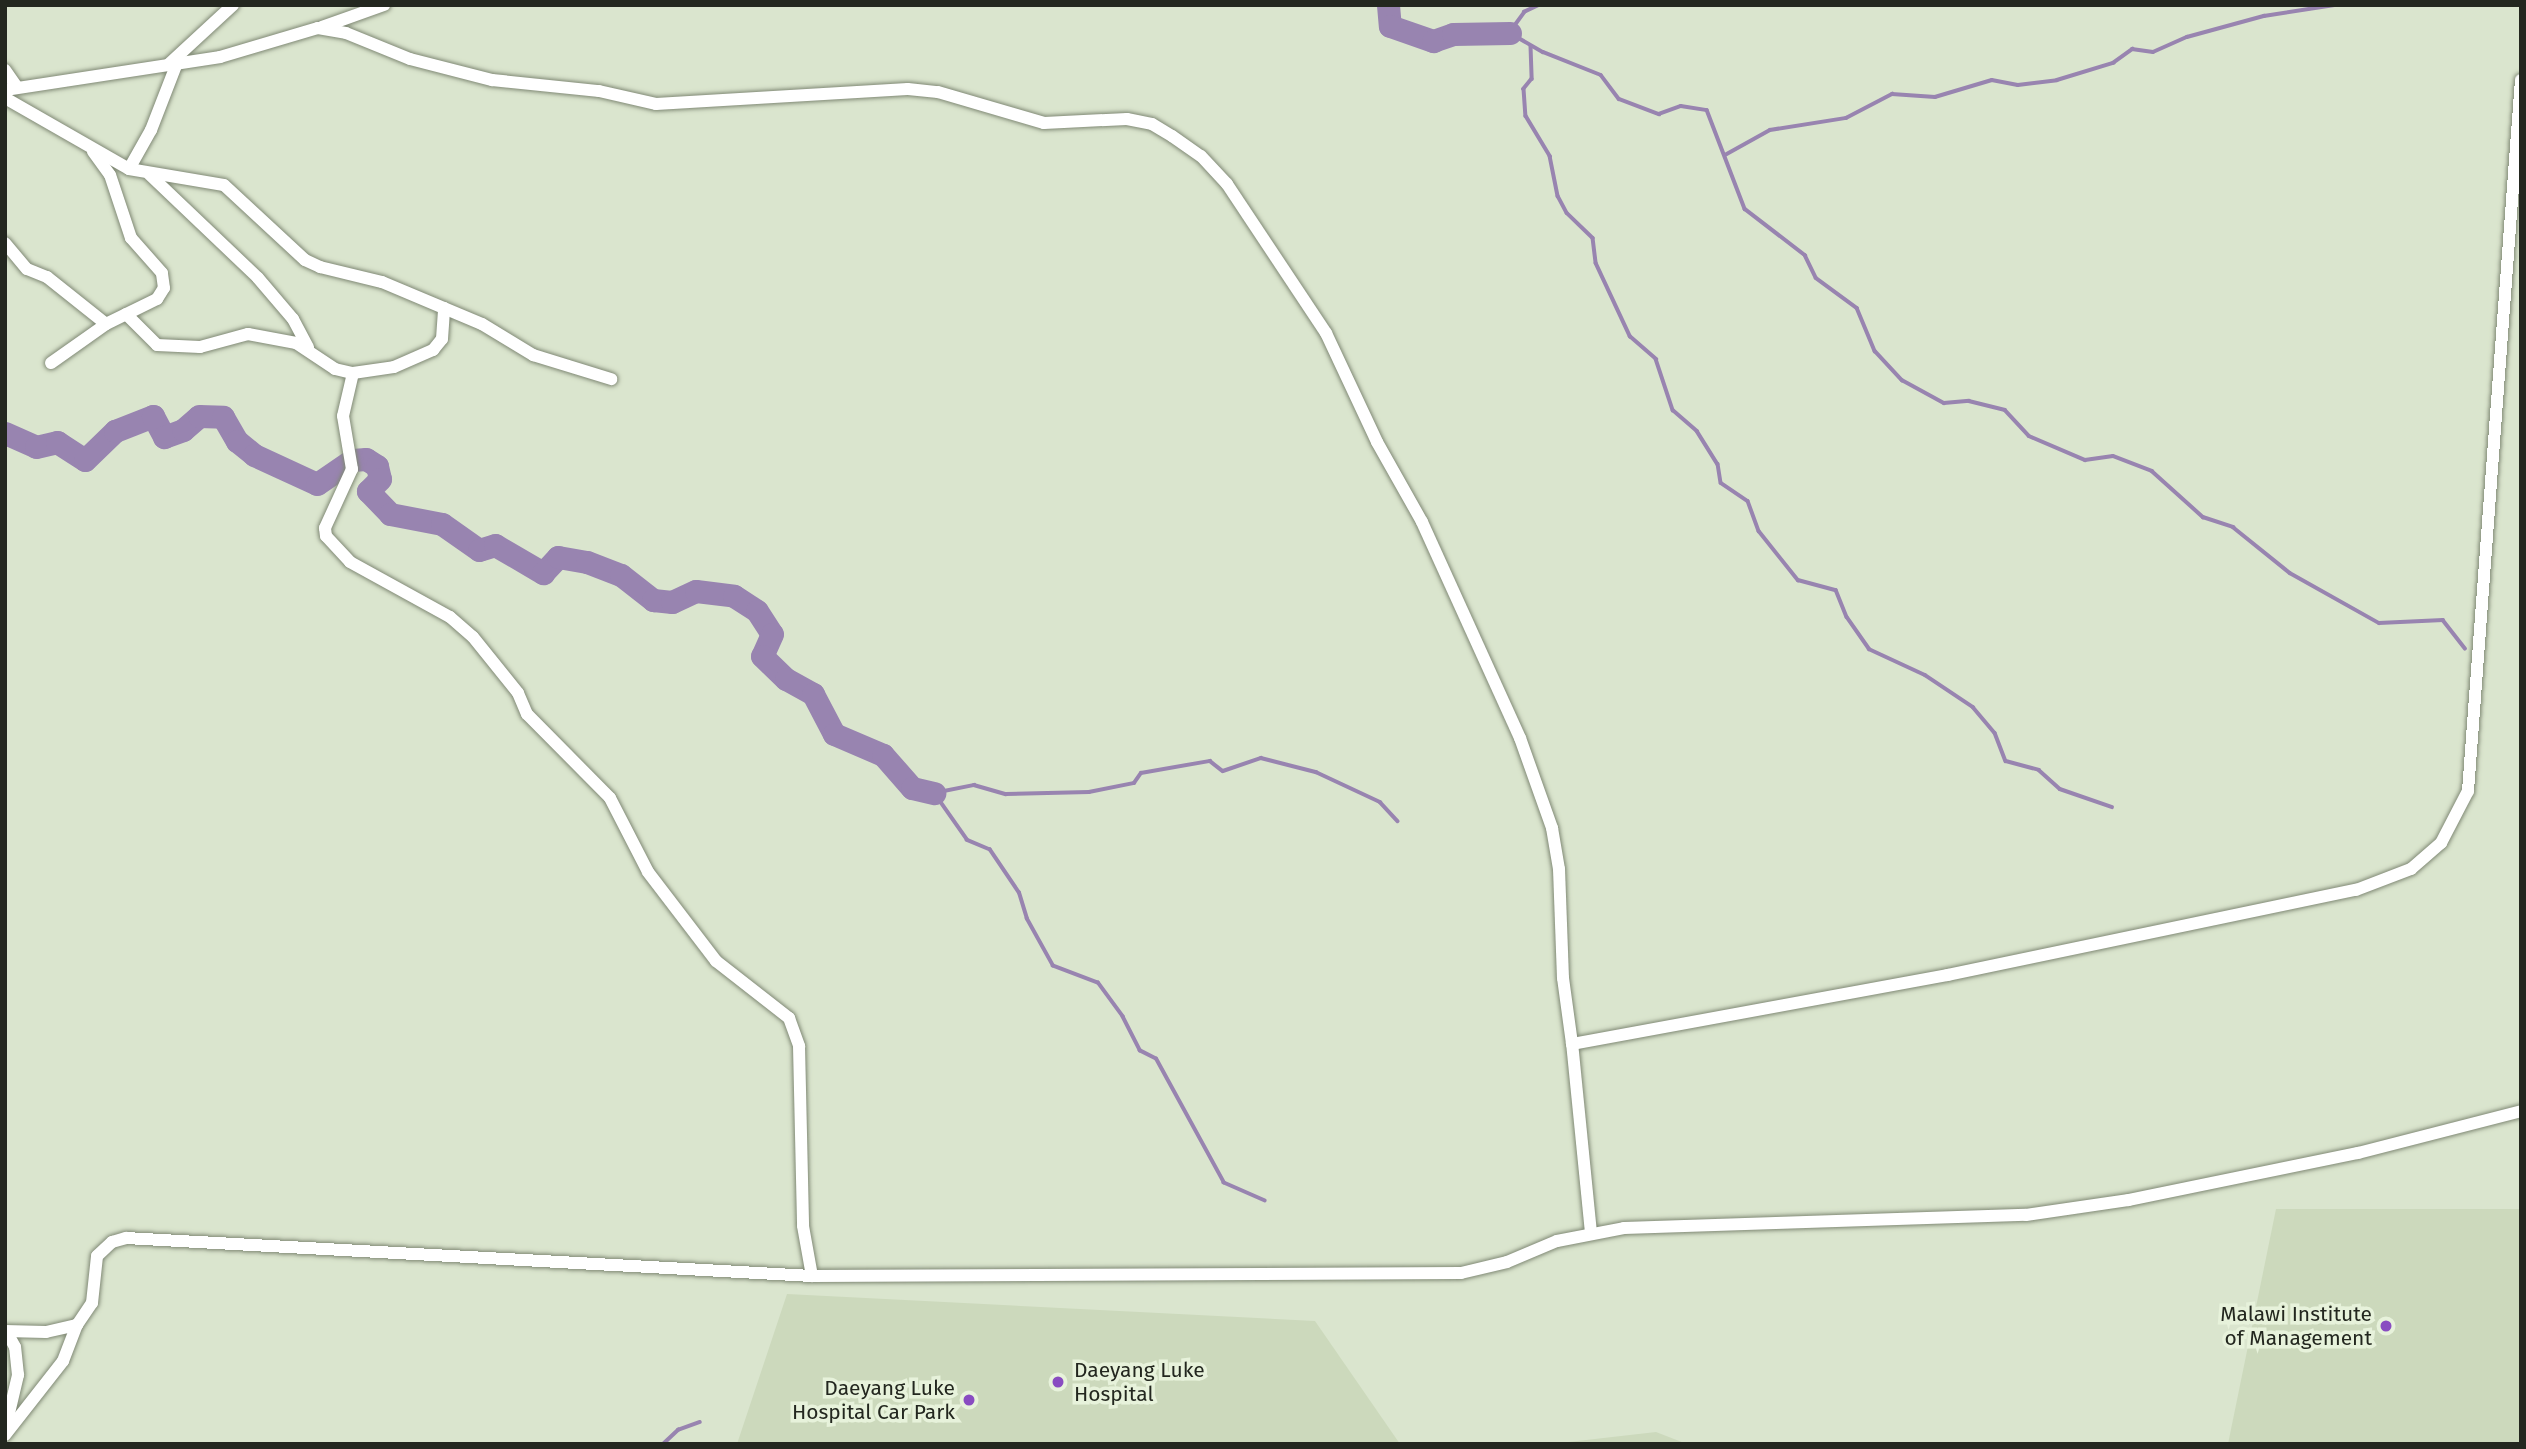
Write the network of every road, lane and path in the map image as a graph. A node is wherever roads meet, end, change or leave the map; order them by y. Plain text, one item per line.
1 (233, 5) edge
2 (384, 5) edge
3 (318, 28) junction
4 (173, 63) junction
5 (5, 70) edge
6 (2521, 80) edge
7 (11, 88) edge
8 (5, 98) edge
9 (90, 148) junction
10 (129, 169) junction
11 (149, 174) junction
12 (5, 243) edge
13 (444, 308) junction
14 (127, 314) junction
15 (106, 324) junction
16 (308, 347) junction
17 (51, 363) dead end
18 (353, 373) junction
19 (611, 379) dead end
20 (1572, 1044) junction
21 (2521, 1111) edge
22 (1591, 1233) junction
23 (812, 1276) junction
24 (77, 1325) junction
25 (5, 1331) edge
26 (5, 1432) edge

1 - 4 street
2 - 3 street
3 - 4 street
3 - 20 street
4 - 7 street
4 - 10 street
5 - 7 street
6 - 20 street
8 - 9 street
9 - 10 street
9 - 14 street
10 - 11 street
11 - 13 street
11 - 16 street
12 - 15 street
13 - 18 street
13 - 19 street
14 - 15 street
14 - 16 street
15 - 17 street
16 - 18 street
18 - 23 street
20 - 22 street
21 - 22 street
22 - 23 street
23 - 24 street
24 - 25 street
24 - 26 street
25 - 26 street

